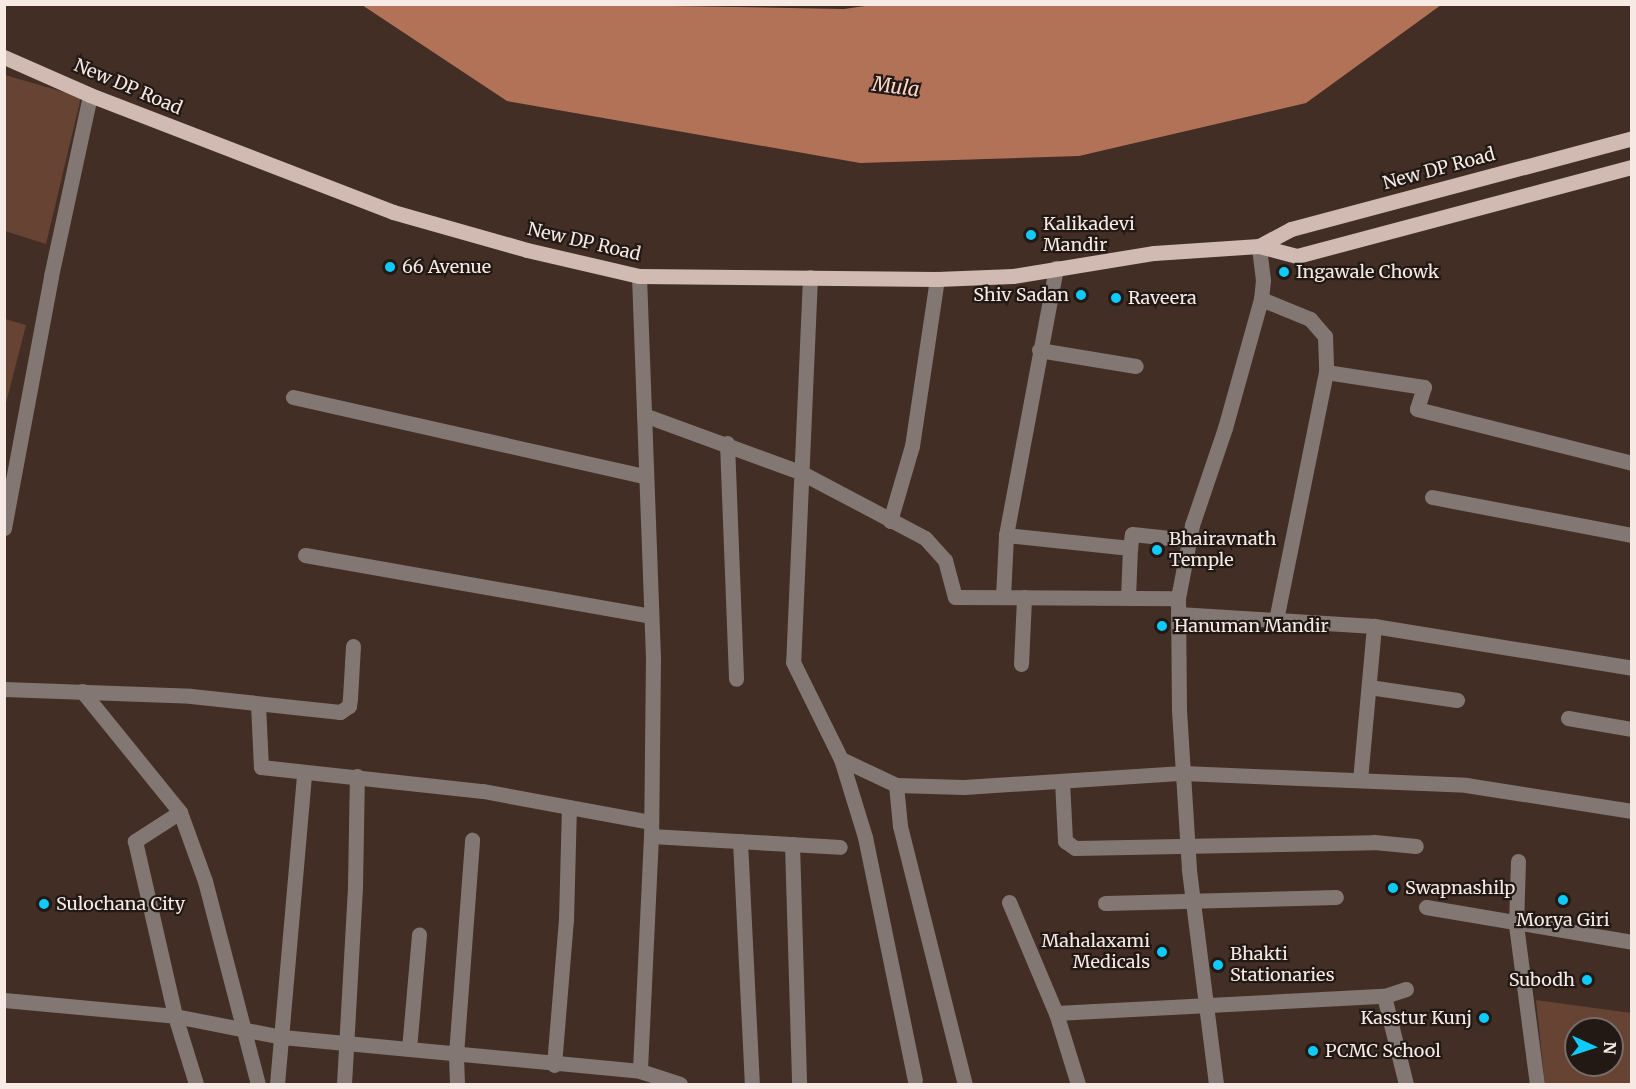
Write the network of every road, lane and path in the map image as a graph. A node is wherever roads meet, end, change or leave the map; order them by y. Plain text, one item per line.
1 (4, 57) edge
2 (90, 95) junction
3 (1632, 138) edge
4 (1632, 167) edge
5 (1259, 246) junction
6 (1056, 268) junction
7 (639, 276) junction
8 (810, 277) junction
9 (937, 279) junction
10 (1261, 299) junction
11 (1039, 350) junction
12 (1136, 366) dead end
13 (1326, 372) junction
14 (293, 397) dead end
15 (644, 415) junction
16 (727, 443) junction
17 (1632, 463) edge
18 (800, 472) junction
19 (644, 476) junction
20 (1432, 497) dead end
21 (890, 521) junction
22 (4, 528) edge
23 (1006, 535) junction
24 (1632, 535) edge
25 (1189, 540) junction
26 (1130, 548) junction
27 (305, 555) dead end
28 (1003, 597) junction
29 (1024, 597) junction
30 (1128, 598) junction
31 (1178, 598) junction
32 (1178, 614) junction
33 (651, 616) junction
34 (1276, 619) junction
35 (1374, 626) junction
36 (353, 646) dead end
37 (1021, 664) dead end
38 (1632, 668) edge
39 (736, 679) dead end
40 (1369, 687) junction
41 (4, 689) edge
42 (82, 691) junction
43 (1457, 700) dead end
44 (258, 704) junction
45 (1568, 718) dead end
46 (1632, 729) edge
47 (841, 759) junction
48 (304, 773) junction
49 (1183, 773) junction
50 (357, 776) junction
51 (1360, 780) junction
52 (1062, 781) junction
53 (896, 785) junction
54 (569, 807) junction
55 (1632, 811) edge
56 (180, 812) junction
57 (651, 829) junction
58 (472, 840) dead end
59 (740, 841) junction
60 (792, 844) junction
61 (1188, 846) junction
62 (1416, 846) dead end
63 (840, 847) dead end
64 (1518, 861) dead end
65 (1336, 897) dead end
66 (1193, 899) junction
67 (1009, 902) dead end
68 (1104, 903) dead end
69 (1426, 907) dead end
70 (1516, 924) junction
71 (419, 934) dead end
72 (1632, 942) edge
73 (1406, 989) dead end
74 (1384, 996) junction
75 (4, 1000) edge
76 (1204, 1005) junction
77 (1056, 1013) junction
78 (175, 1016) junction
79 (242, 1028) junction
80 (282, 1037) junction
81 (346, 1043) junction
82 (409, 1049) junction
83 (456, 1054) junction
84 (554, 1065) junction
85 (640, 1071) junction
86 (915, 1080) dead end
87 (196, 1084) edge
88 (258, 1084) edge
89 (277, 1084) edge
90 (344, 1084) edge
91 (457, 1084) edge
92 (671, 1084) edge
93 (752, 1084) edge
94 (799, 1084) edge
95 (966, 1084) edge
96 (1078, 1084) edge
97 (1216, 1084) edge
98 (1406, 1084) edge
99 (1537, 1084) edge

1 - 2 main road, New DP Road
2 - 7 main road, New DP Road
2 - 22 street
3 - 5 main road, New DP Road
4 - 5 main road, New DP Road
5 - 6 main road, New DP Road
5 - 10 street
6 - 9 main road, New DP Road
6 - 11 street
7 - 8 main road, New DP Road
7 - 15 street
8 - 9 main road, New DP Road
8 - 18 street
9 - 21 street
10 - 13 street
10 - 25 street
11 - 12 street
11 - 23 street
13 - 17 street
13 - 34 street
14 - 19 street
15 - 16 street
15 - 19 street
16 - 18 street
16 - 39 street
18 - 21 street
18 - 47 street
19 - 33 street
20 - 24 street
21 - 28 street
23 - 26 street
23 - 28 street
25 - 26 street
25 - 31 street
26 - 30 street
27 - 33 street
28 - 29 street
29 - 30 street
29 - 37 street
30 - 31 street
31 - 32 street
32 - 34 street
32 - 49 street
33 - 57 street
34 - 35 street
35 - 38 street
35 - 40 street
36 - 44 street
40 - 43 street
40 - 51 street
41 - 42 street
42 - 44 street
42 - 56 street
44 - 48 street
45 - 46 street
47 - 53 street
47 - 86 street
48 - 50 street
48 - 80 street
49 - 51 street
49 - 52 street
49 - 61 street
50 - 54 street
50 - 81 street
51 - 55 street
52 - 53 street
52 - 61 street
53 - 95 street
54 - 57 street
54 - 84 street
56 - 78 street
56 - 79 street
57 - 59 street
57 - 85 street
58 - 83 street
59 - 60 street
59 - 93 street
60 - 63 street
60 - 94 street
61 - 62 street
61 - 66 street
64 - 70 street
65 - 66 street
66 - 68 street
66 - 76 street
67 - 77 street
69 - 70 street
70 - 72 street
70 - 99 street
71 - 82 street
73 - 74 street
74 - 76 street
74 - 98 street
75 - 78 street
76 - 77 street
76 - 97 street
77 - 96 street
78 - 79 street
78 - 87 street
79 - 80 street
79 - 88 street
80 - 81 street
80 - 89 street
81 - 82 street
81 - 90 street
82 - 83 street
83 - 84 street
83 - 91 street
84 - 85 street
85 - 92 street

